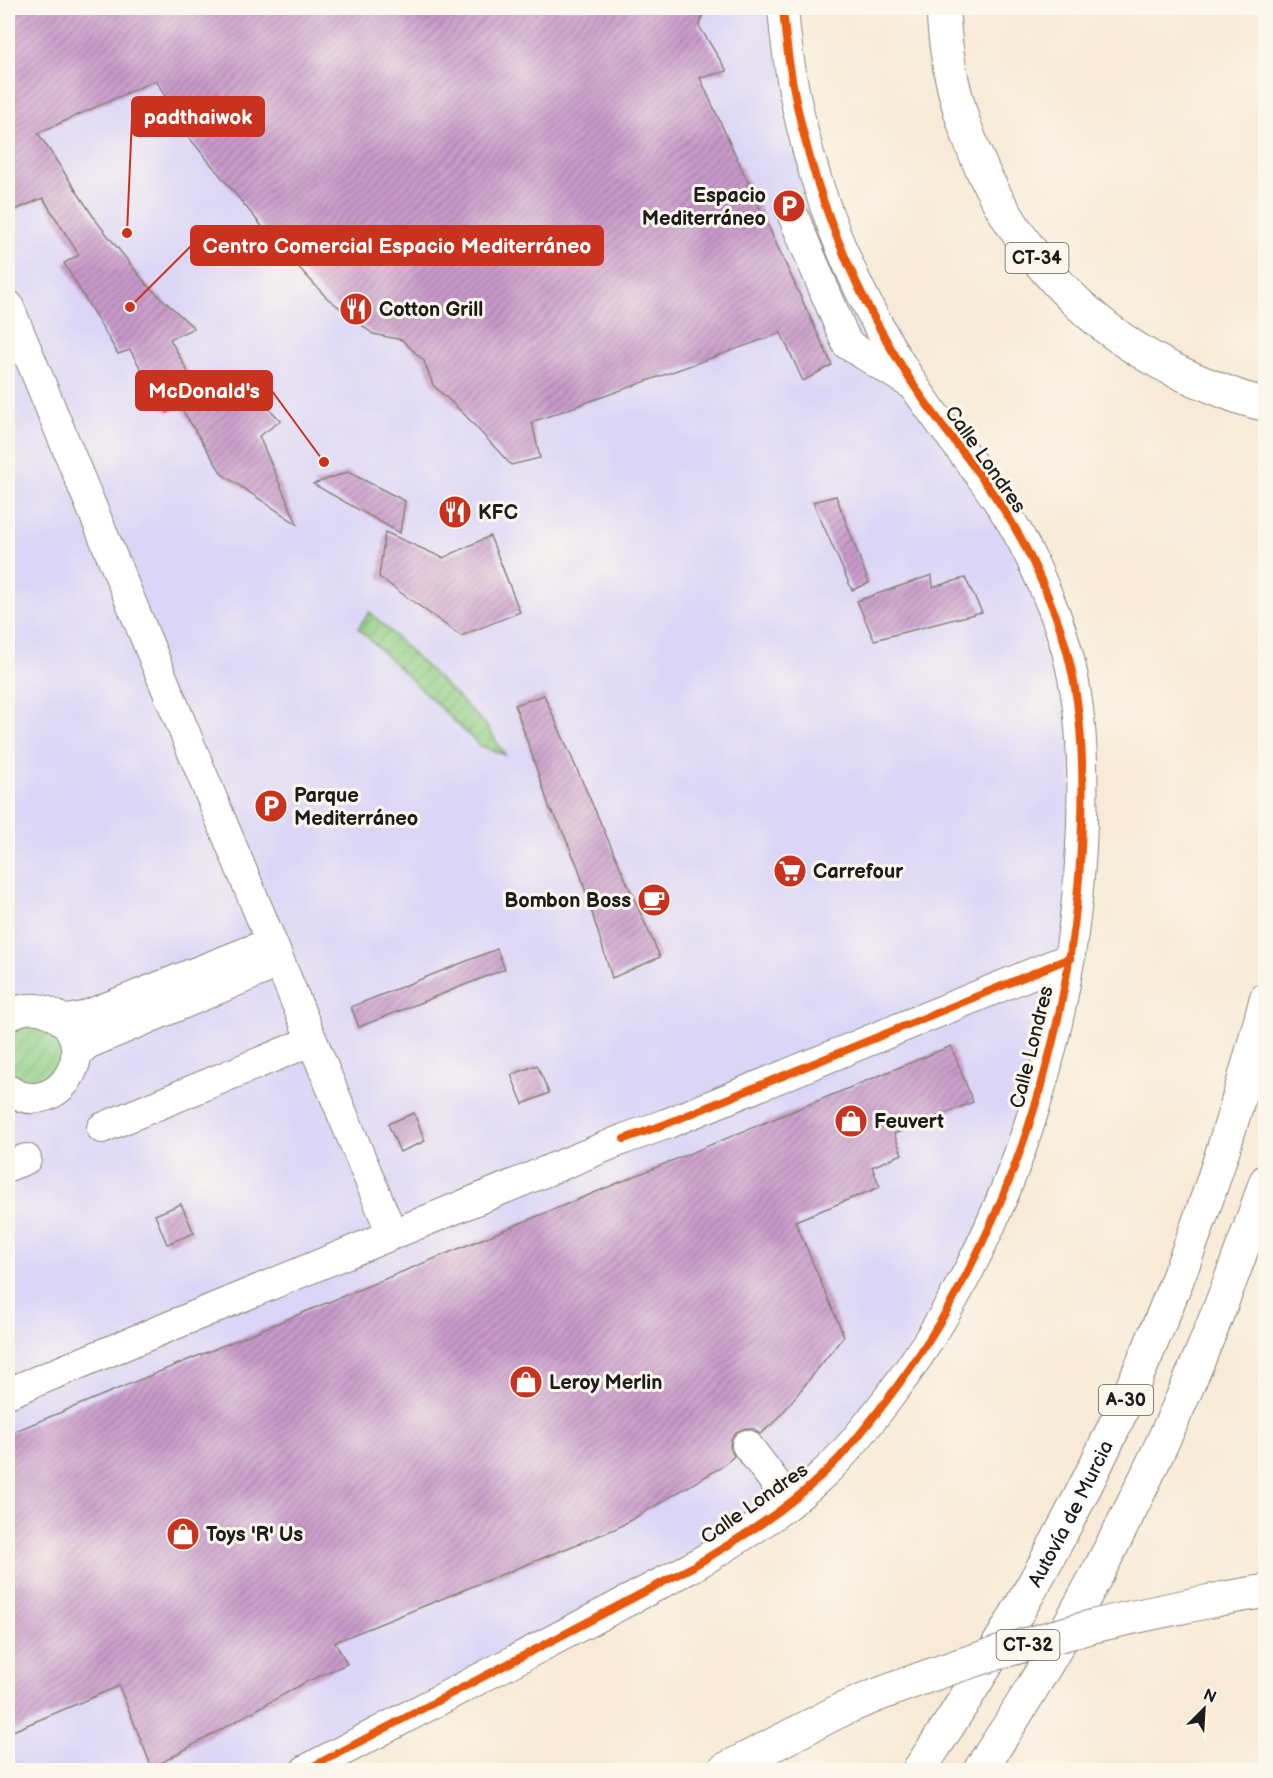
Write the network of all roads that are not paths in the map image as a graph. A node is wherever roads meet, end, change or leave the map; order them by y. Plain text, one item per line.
1 (783, 8) edge
2 (944, 8) edge
3 (789, 206) dead end
4 (8, 305) edge
5 (913, 385) junction
6 (1263, 404) edge
7 (275, 953) junction
8 (1070, 958) junction
9 (1266, 999) edge
10 (10, 1006) edge
11 (60, 1018) junction
12 (311, 1041) junction
13 (77, 1053) junction
14 (8, 1090) edge
15 (102, 1128) dead end
16 (1266, 1181) edge
17 (392, 1234) junction
18 (8, 1393) edge
19 (747, 1445) dead end
20 (790, 1503) junction
21 (1266, 1591) edge
22 (306, 1770) edge
23 (724, 1770) edge
24 (919, 1770) edge
25 (980, 1770) edge

1 - 5 street, Calle Londres
2 - 6 highway, CT-34
3 - 5 street
4 - 7 street
5 - 8 street, Calle Londres
7 - 11 street
7 - 12 street
7 - 13 street
8 - 17 street
8 - 20 street, Calle Londres
9 - 24 highway, Autovía de Murcia / A-30
10 - 11 street
11 - 13 street
12 - 15 street
12 - 17 street
13 - 14 street
16 - 25 highway, A-30
17 - 18 street
19 - 20 street
20 - 22 street, Calle Londres
21 - 23 highway, CT-32, bridge

